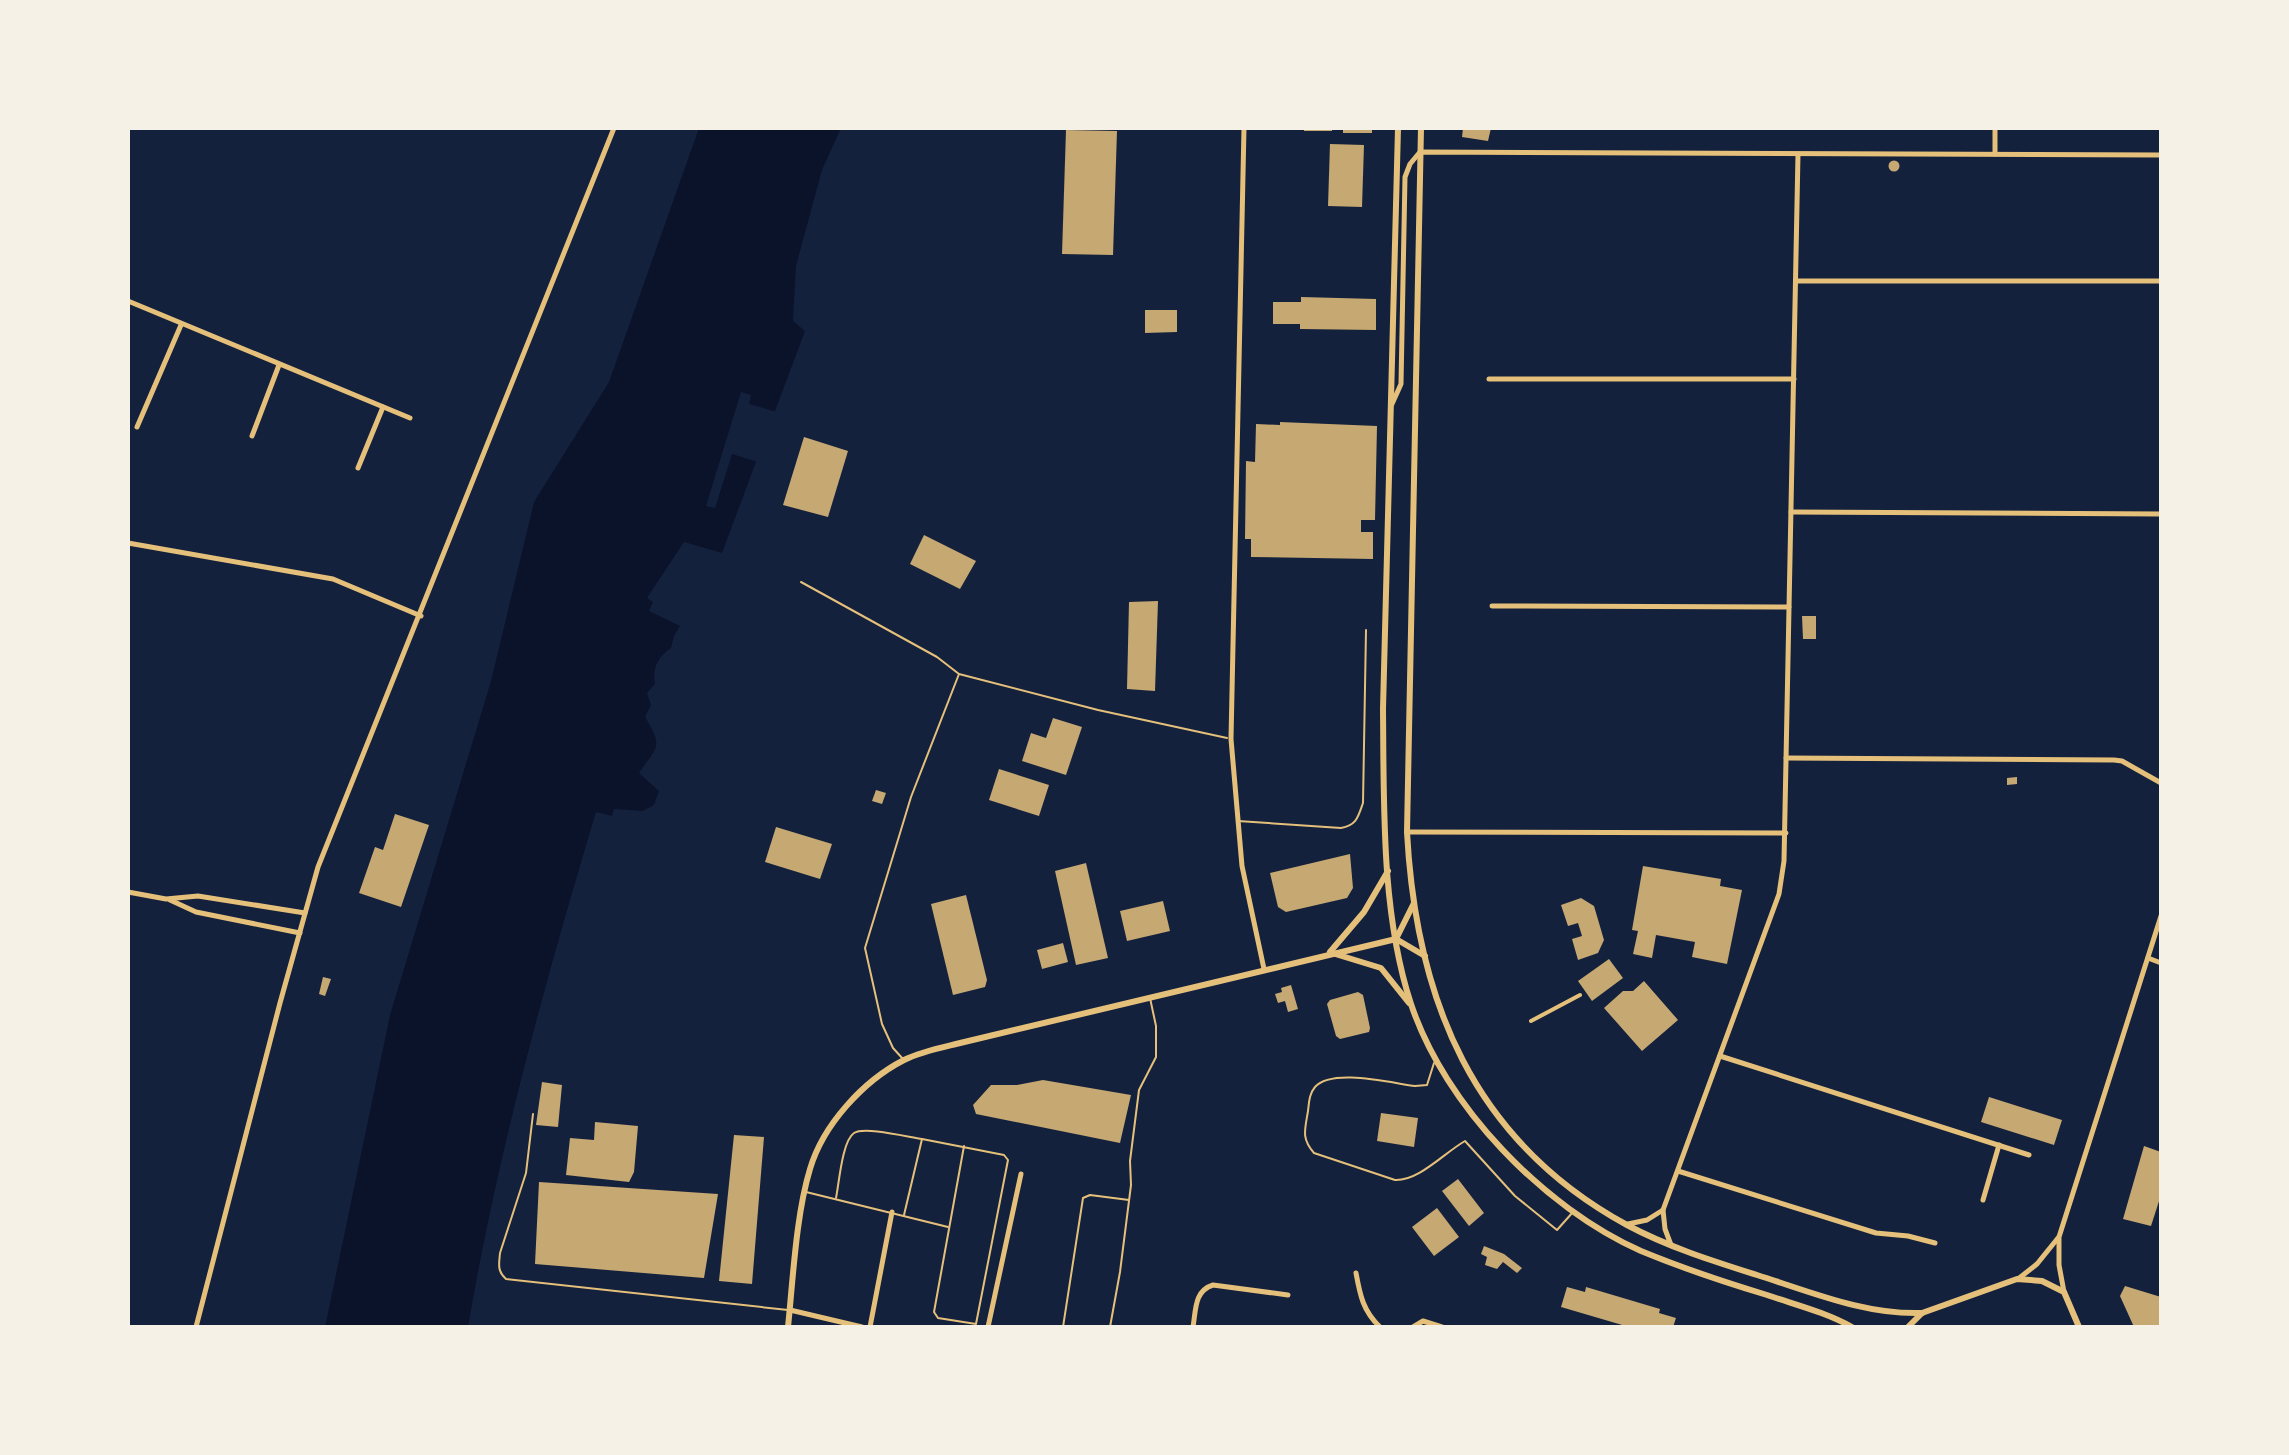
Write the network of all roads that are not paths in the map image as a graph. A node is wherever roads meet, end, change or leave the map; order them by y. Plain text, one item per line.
1 (614, 128) edge
2 (1244, 128) edge
3 (1398, 128) edge
4 (1421, 128) edge
5 (1995, 128) edge
6 (1420, 152) junction
7 (1798, 154) junction
8 (1995, 154) junction
9 (2161, 155) edge
10 (1796, 281) junction
11 (2161, 281) edge
12 (128, 301) edge
13 (181, 325) junction
14 (279, 365) junction
15 (1489, 379) dead end
16 (1794, 379) junction
17 (383, 407) junction
18 (1390, 410) junction
19 (410, 418) dead end
20 (137, 427) dead end
21 (252, 436) dead end
22 (358, 468) dead end
23 (1791, 512) junction
24 (2161, 514) edge
25 (128, 543) edge
26 (801, 582) dead end
27 (1492, 606) dead end
28 (1789, 607) junction
29 (421, 616) junction
30 (1366, 630) dead end
31 (959, 674) junction
32 (1231, 739) junction
33 (1786, 758) junction
34 (2161, 783) edge
35 (1237, 821) junction
36 (1407, 832) junction
37 (1786, 833) junction
38 (1388, 871) junction
39 (128, 892) edge
40 (166, 899) junction
41 (1414, 903) junction
42 (305, 913) junction
43 (2161, 916) edge
44 (300, 933) junction
45 (1396, 939) junction
46 (1330, 953) junction
47 (1425, 956) junction
48 (2148, 958) junction
49 (2161, 963) edge
50 (1264, 969) junction
51 (1580, 995) dead end
52 (1150, 997) junction
53 (1412, 1006) junction
54 (1531, 1021) dead end
55 (1720, 1056) junction
56 (1436, 1058) junction
57 (903, 1060) junction
58 (533, 1114) dead end
59 (922, 1139) junction
60 (1999, 1145) junction
61 (964, 1146) junction
62 (2029, 1155) dead end
63 (1678, 1171) junction
64 (1021, 1174) dead end
65 (805, 1191) junction
66 (836, 1198) junction
67 (1129, 1200) junction
68 (1983, 1200) dead end
69 (1663, 1210) junction
70 (1573, 1211) junction
71 (892, 1212) junction
72 (904, 1215) junction
73 (1627, 1224) junction
74 (949, 1227) junction
75 (2059, 1237) junction
76 (1935, 1243) dead end
77 (1671, 1245) junction
78 (1356, 1273) dead end
79 (2017, 1279) junction
80 (2064, 1292) junction
81 (1288, 1295) dead end
82 (790, 1310) junction
83 (1922, 1313) junction
84 (988, 1326) edge
85 (196, 1327) edge
86 (788, 1327) edge
87 (862, 1327) edge
88 (870, 1327) edge
89 (1063, 1327) edge
90 (1110, 1327) edge
91 (1193, 1327) edge
92 (1380, 1327) edge
93 (1413, 1327) edge
94 (1442, 1327) edge
95 (1852, 1327) edge
96 (1908, 1327) edge
97 (2079, 1327) edge

1 - 29 street
2 - 32 street
3 - 18 street
4 - 6 street
5 - 8 street
6 - 7 street
6 - 18 street
6 - 36 street
7 - 8 street
7 - 10 street
8 - 9 street
10 - 11 street
10 - 16 street
12 - 13 street
13 - 14 street
13 - 20 street
14 - 17 street
14 - 21 street
15 - 16 street
16 - 23 street
17 - 19 street
17 - 22 street
18 - 38 street
23 - 24 street
23 - 28 street
25 - 29 street
26 - 31 lane
27 - 28 street
28 - 33 street
29 - 42 street
30 - 35 lane
31 - 32 lane
31 - 57 lane
32 - 35 street
33 - 34 street
33 - 37 street
35 - 50 street
36 - 37 street
36 - 41 street
37 - 55 street
38 - 45 street
38 - 46 street
39 - 40 street
40 - 42 street
40 - 44 street
41 - 45 street
41 - 47 street
42 - 44 street
43 - 48 street
44 - 85 street
45 - 46 street
45 - 47 street
45 - 53 street
46 - 50 street
46 - 53 street
47 - 73 street
48 - 49 street
48 - 75 street
50 - 52 street
51 - 54 street
52 - 57 street
52 - 67 lane
53 - 56 street
55 - 60 street
55 - 63 street
56 - 70 street
56 - 70 lane
57 - 65 street
58 - 82 lane
59 - 61 lane
59 - 66 lane
59 - 72 lane
60 - 62 street
60 - 68 street
61 - 74 lane
61 - 74 lane
63 - 69 street
63 - 76 street
64 - 84 street
65 - 66 lane
65 - 82 street
66 - 71 lane
67 - 89 lane
67 - 90 lane
69 - 73 street
69 - 77 street
70 - 95 street
71 - 72 lane
71 - 88 street
72 - 74 lane
73 - 77 street
75 - 79 street
75 - 80 street
77 - 83 street
78 - 92 street
79 - 80 street
79 - 83 street
80 - 97 street
81 - 91 street
82 - 86 street
82 - 87 street
83 - 96 street
93 - 94 street

